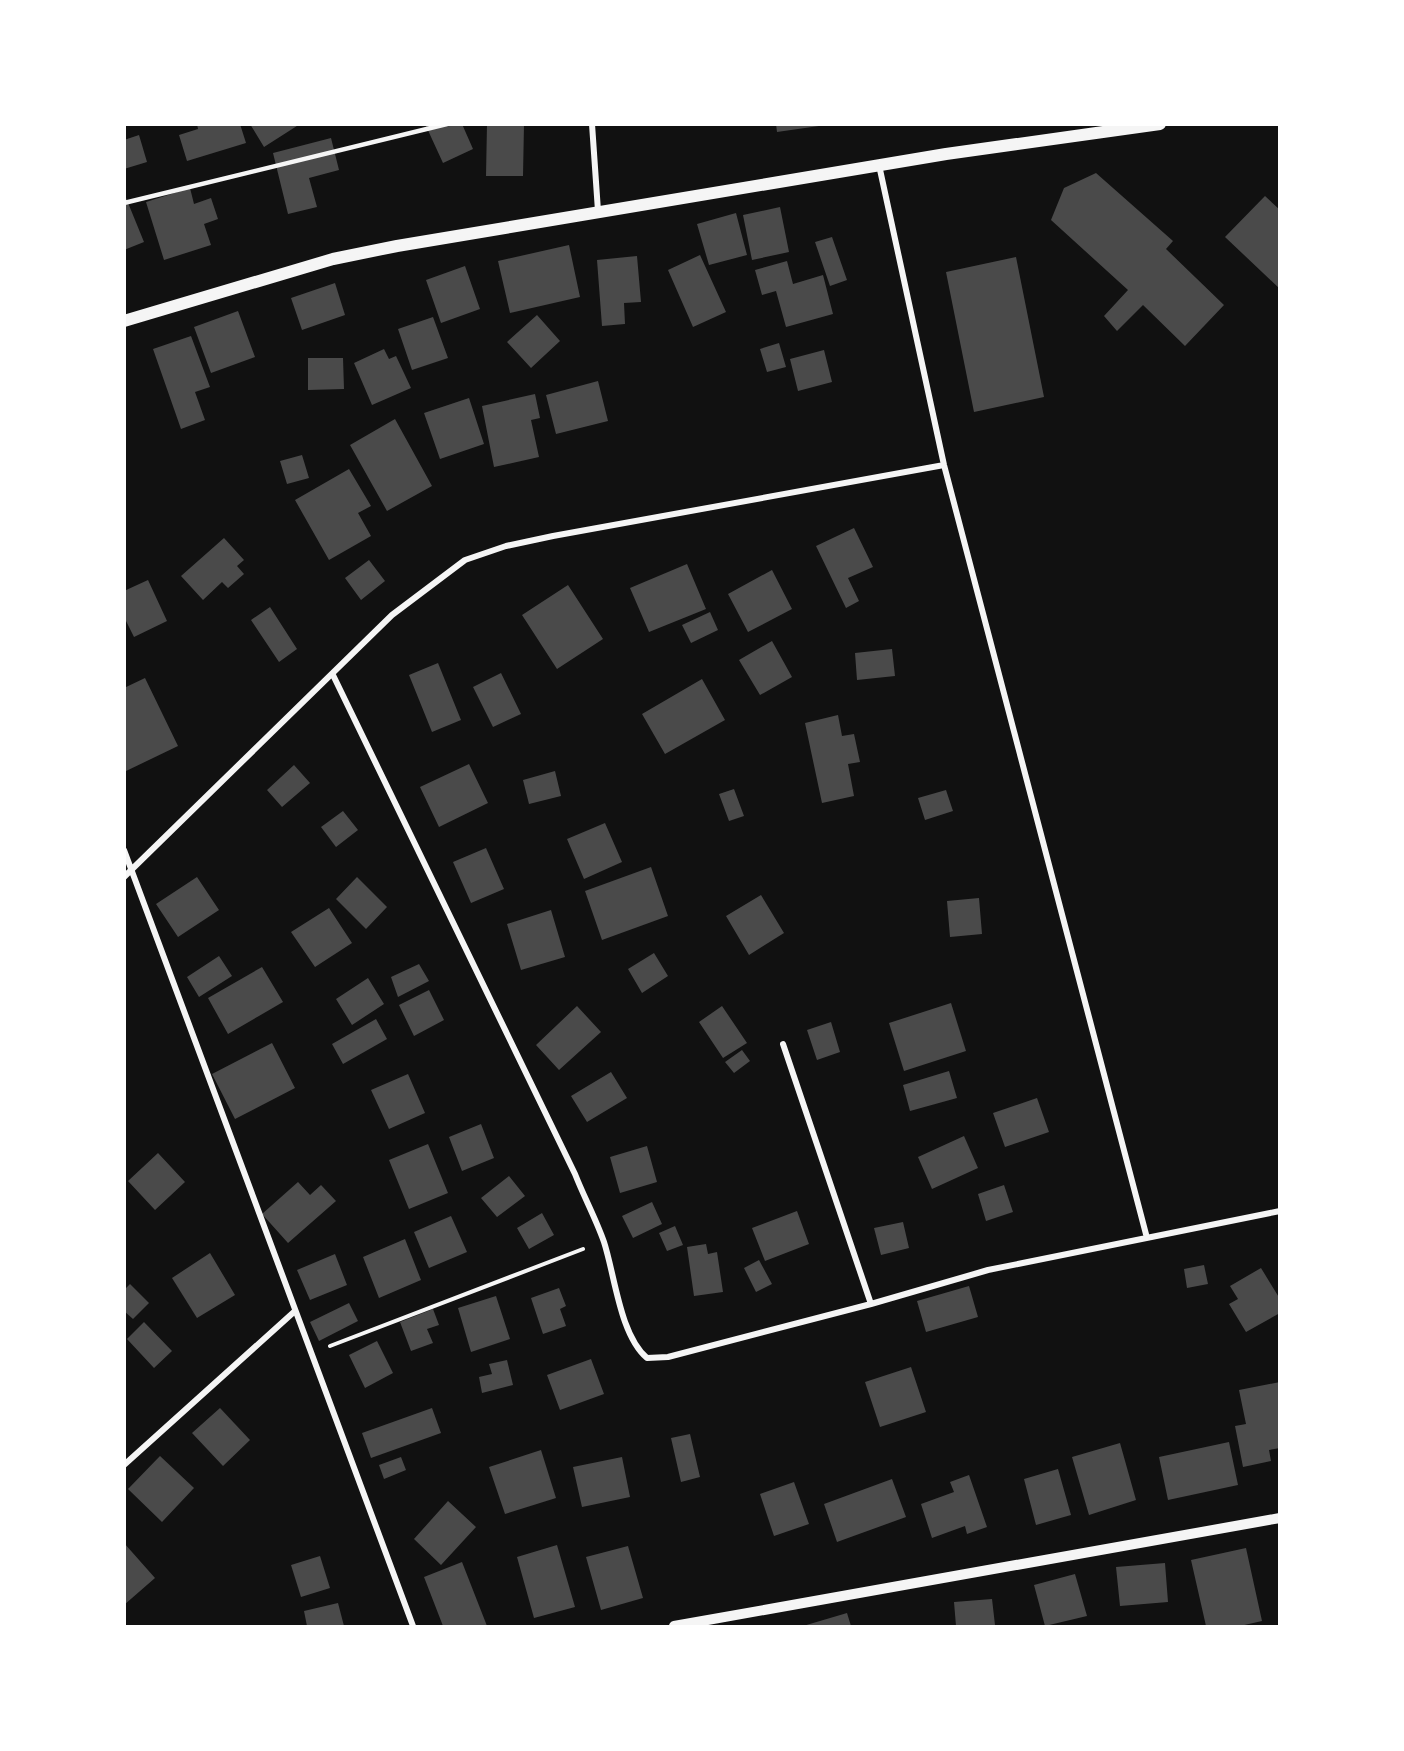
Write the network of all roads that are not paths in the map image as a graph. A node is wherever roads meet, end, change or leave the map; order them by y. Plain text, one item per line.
1 (447, 124) edge
2 (592, 124) edge
3 (1160, 124) edge
4 (879, 165) junction
5 (124, 203) edge
6 (598, 211) junction
7 (124, 321) edge
8 (944, 465) junction
9 (333, 675) junction
10 (124, 850) edge
11 (133, 869) junction
12 (124, 877) edge
13 (783, 1044) dead end
14 (1280, 1211) edge
15 (1147, 1238) junction
16 (871, 1304) junction
17 (295, 1311) junction
18 (124, 1465) edge
19 (1280, 1518) edge
20 (414, 1626) edge
21 (674, 1626) edge

1 - 5 lane
2 - 6 street
3 - 4 main road
4 - 6 main road
4 - 8 street
6 - 7 main road
8 - 9 street
8 - 15 street
9 - 11 street
9 - 16 street
10 - 11 street
11 - 12 street
11 - 17 street
13 - 16 street
14 - 15 street
15 - 16 street
17 - 18 street
17 - 20 street
19 - 21 street

